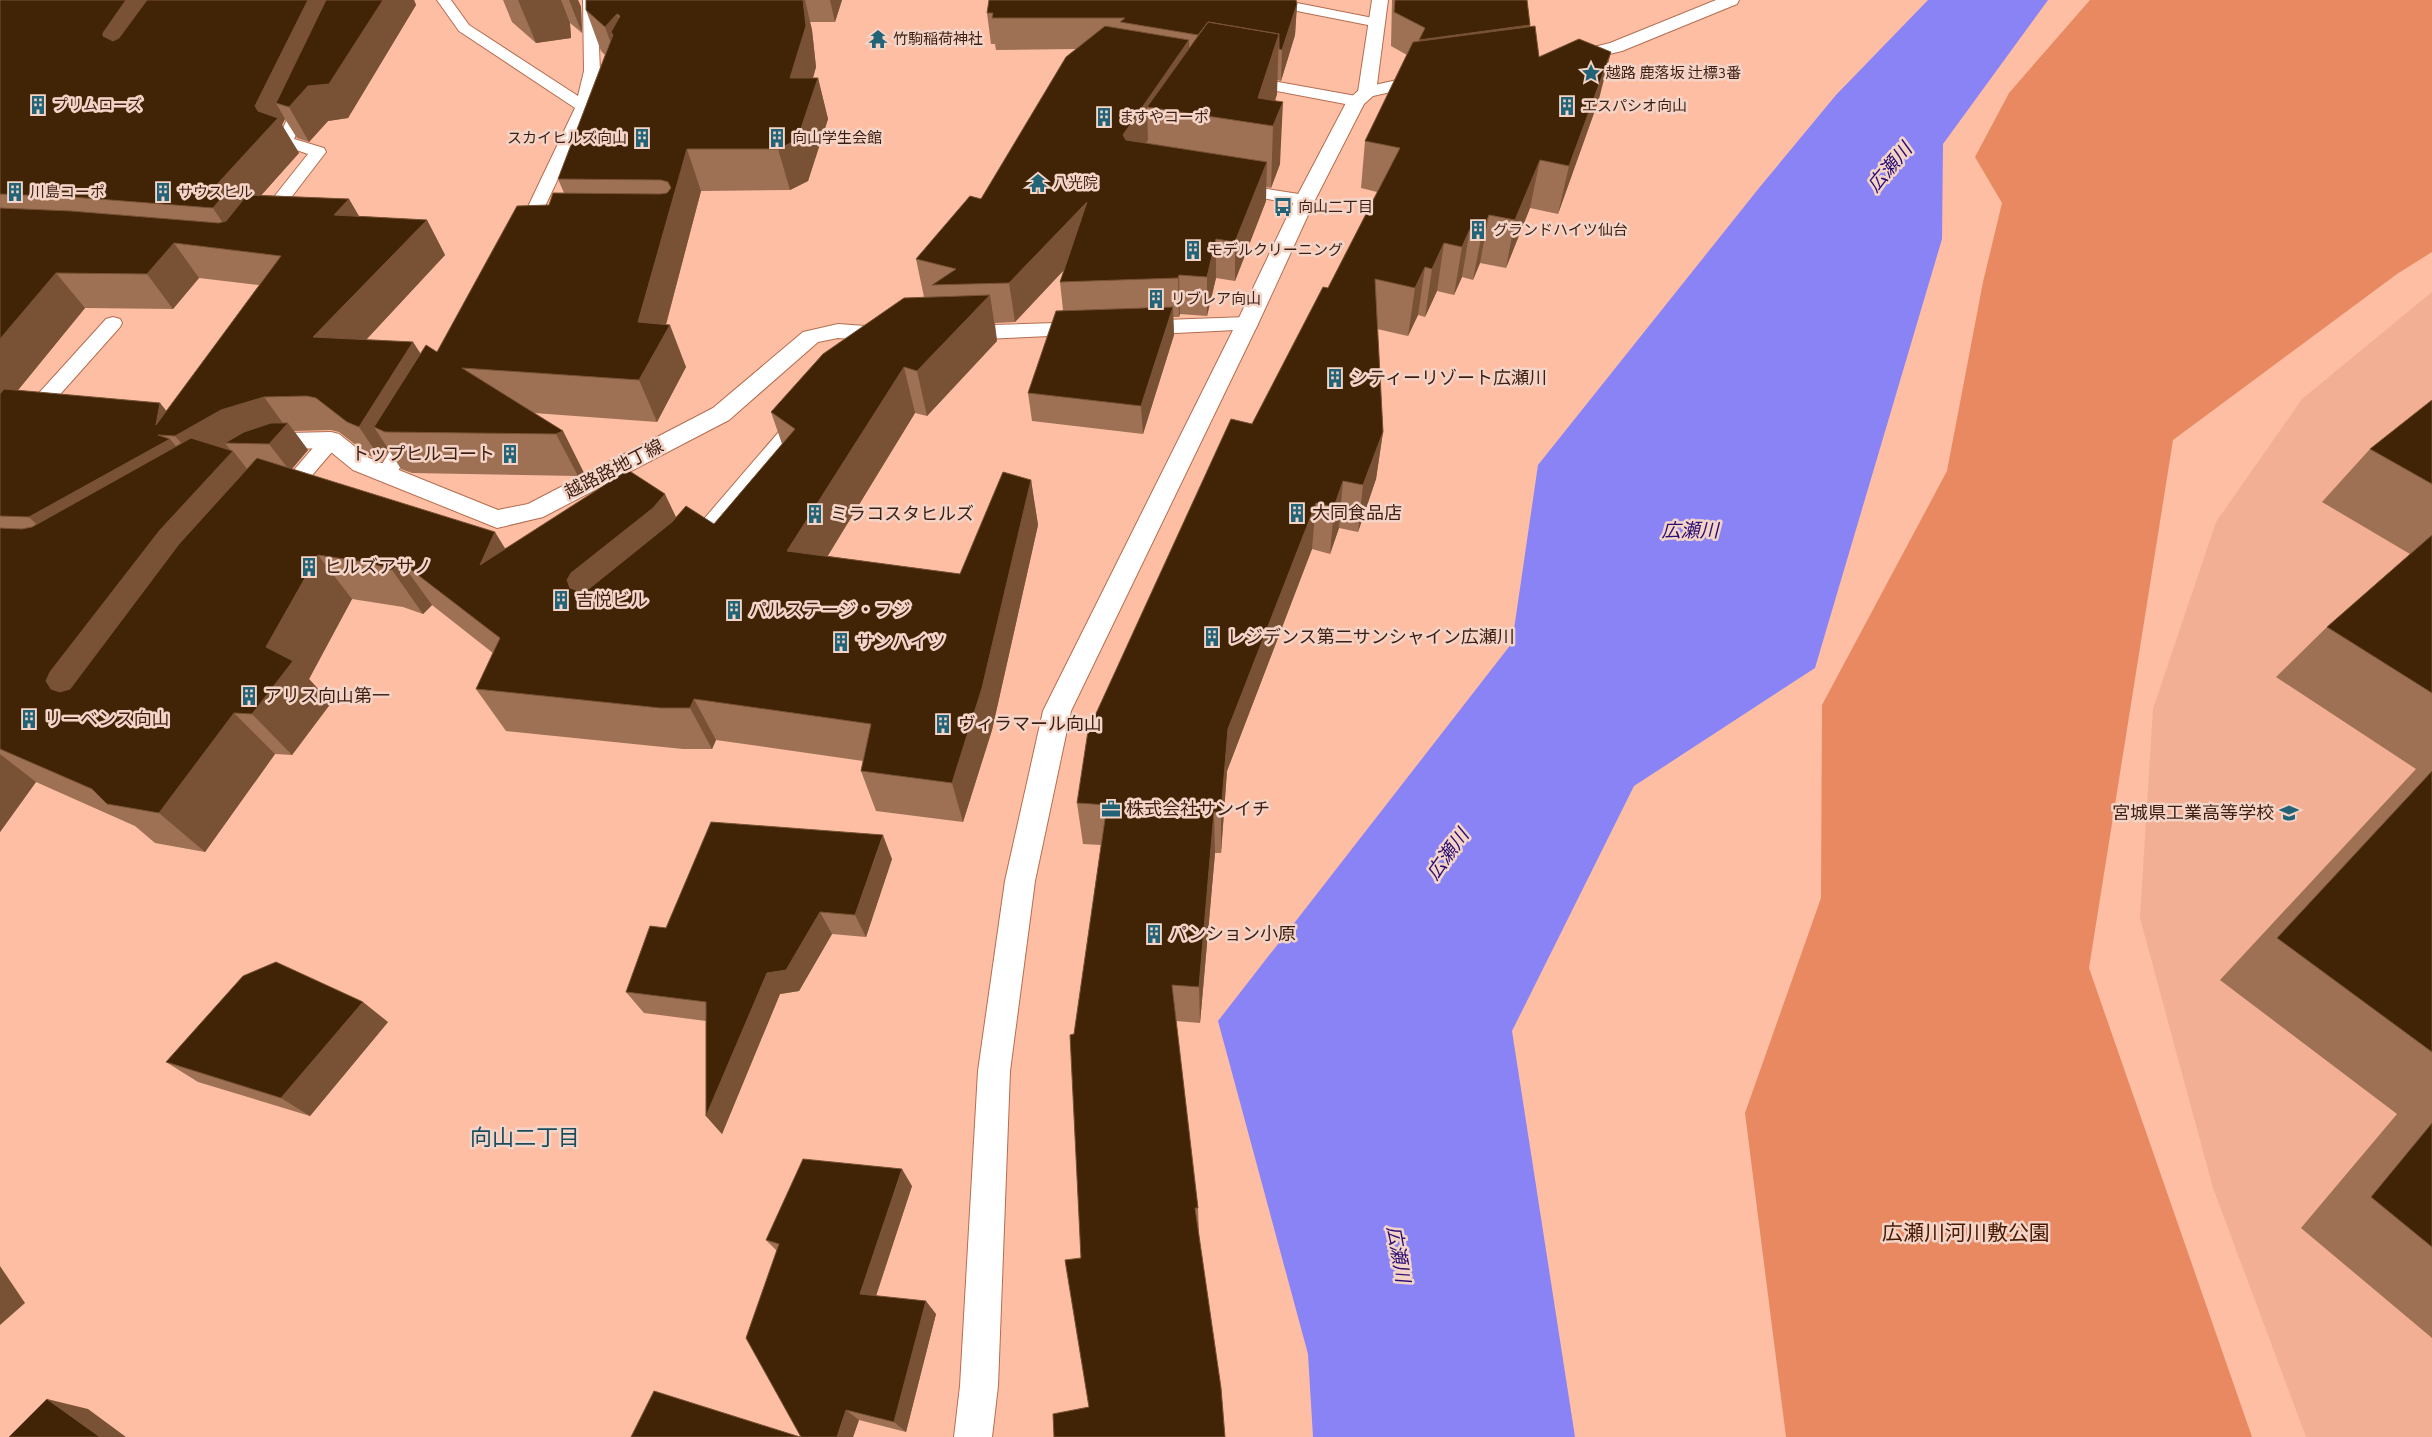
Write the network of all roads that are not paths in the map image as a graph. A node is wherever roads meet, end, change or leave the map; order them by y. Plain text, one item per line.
1 (444, 0) edge
2 (590, 0) edge
3 (1233, 0) edge
4 (1380, 0) edge
5 (1730, 0) edge
6 (1378, 23) junction
7 (1541, 64) edge
8 (1450, 74) edge
9 (314, 79) edge
10 (1233, 79) edge
11 (1362, 96) junction
12 (584, 107) junction
13 (1219, 187) edge
14 (1304, 200) junction
15 (527, 228) junction
16 (547, 228) edge
17 (253, 236) edge
18 (515, 253) edge
19 (113, 323) dead end
20 (1247, 324) junction
21 (915, 334) junction
22 (873, 351) edge
23 (818, 400) edge
24 (421, 417) edge
25 (331, 440) junction
26 (0, 449) edge
27 (248, 457) edge
28 (386, 474) junction
29 (267, 514) edge
30 (683, 559) edge
31 (974, 1437) edge

1 - 12 lane
2 - 12 lane
3 - 6 lane
4 - 6 street
5 - 7 street
6 - 11 street
8 - 11 street
9 - 17 lane
10 - 11 lane
11 - 14 street
12 - 15 lane
13 - 14 lane
14 - 20 street
15 - 16 lane
15 - 18 lane
19 - 26 lane
20 - 21 street, 越路路地丁線
20 - 31 street
21 - 22 lane
21 - 28 street, 越路路地丁線
23 - 30 lane
24 - 28 lane
25 - 27 street
25 - 28 street, 越路路地丁線
25 - 29 lane

